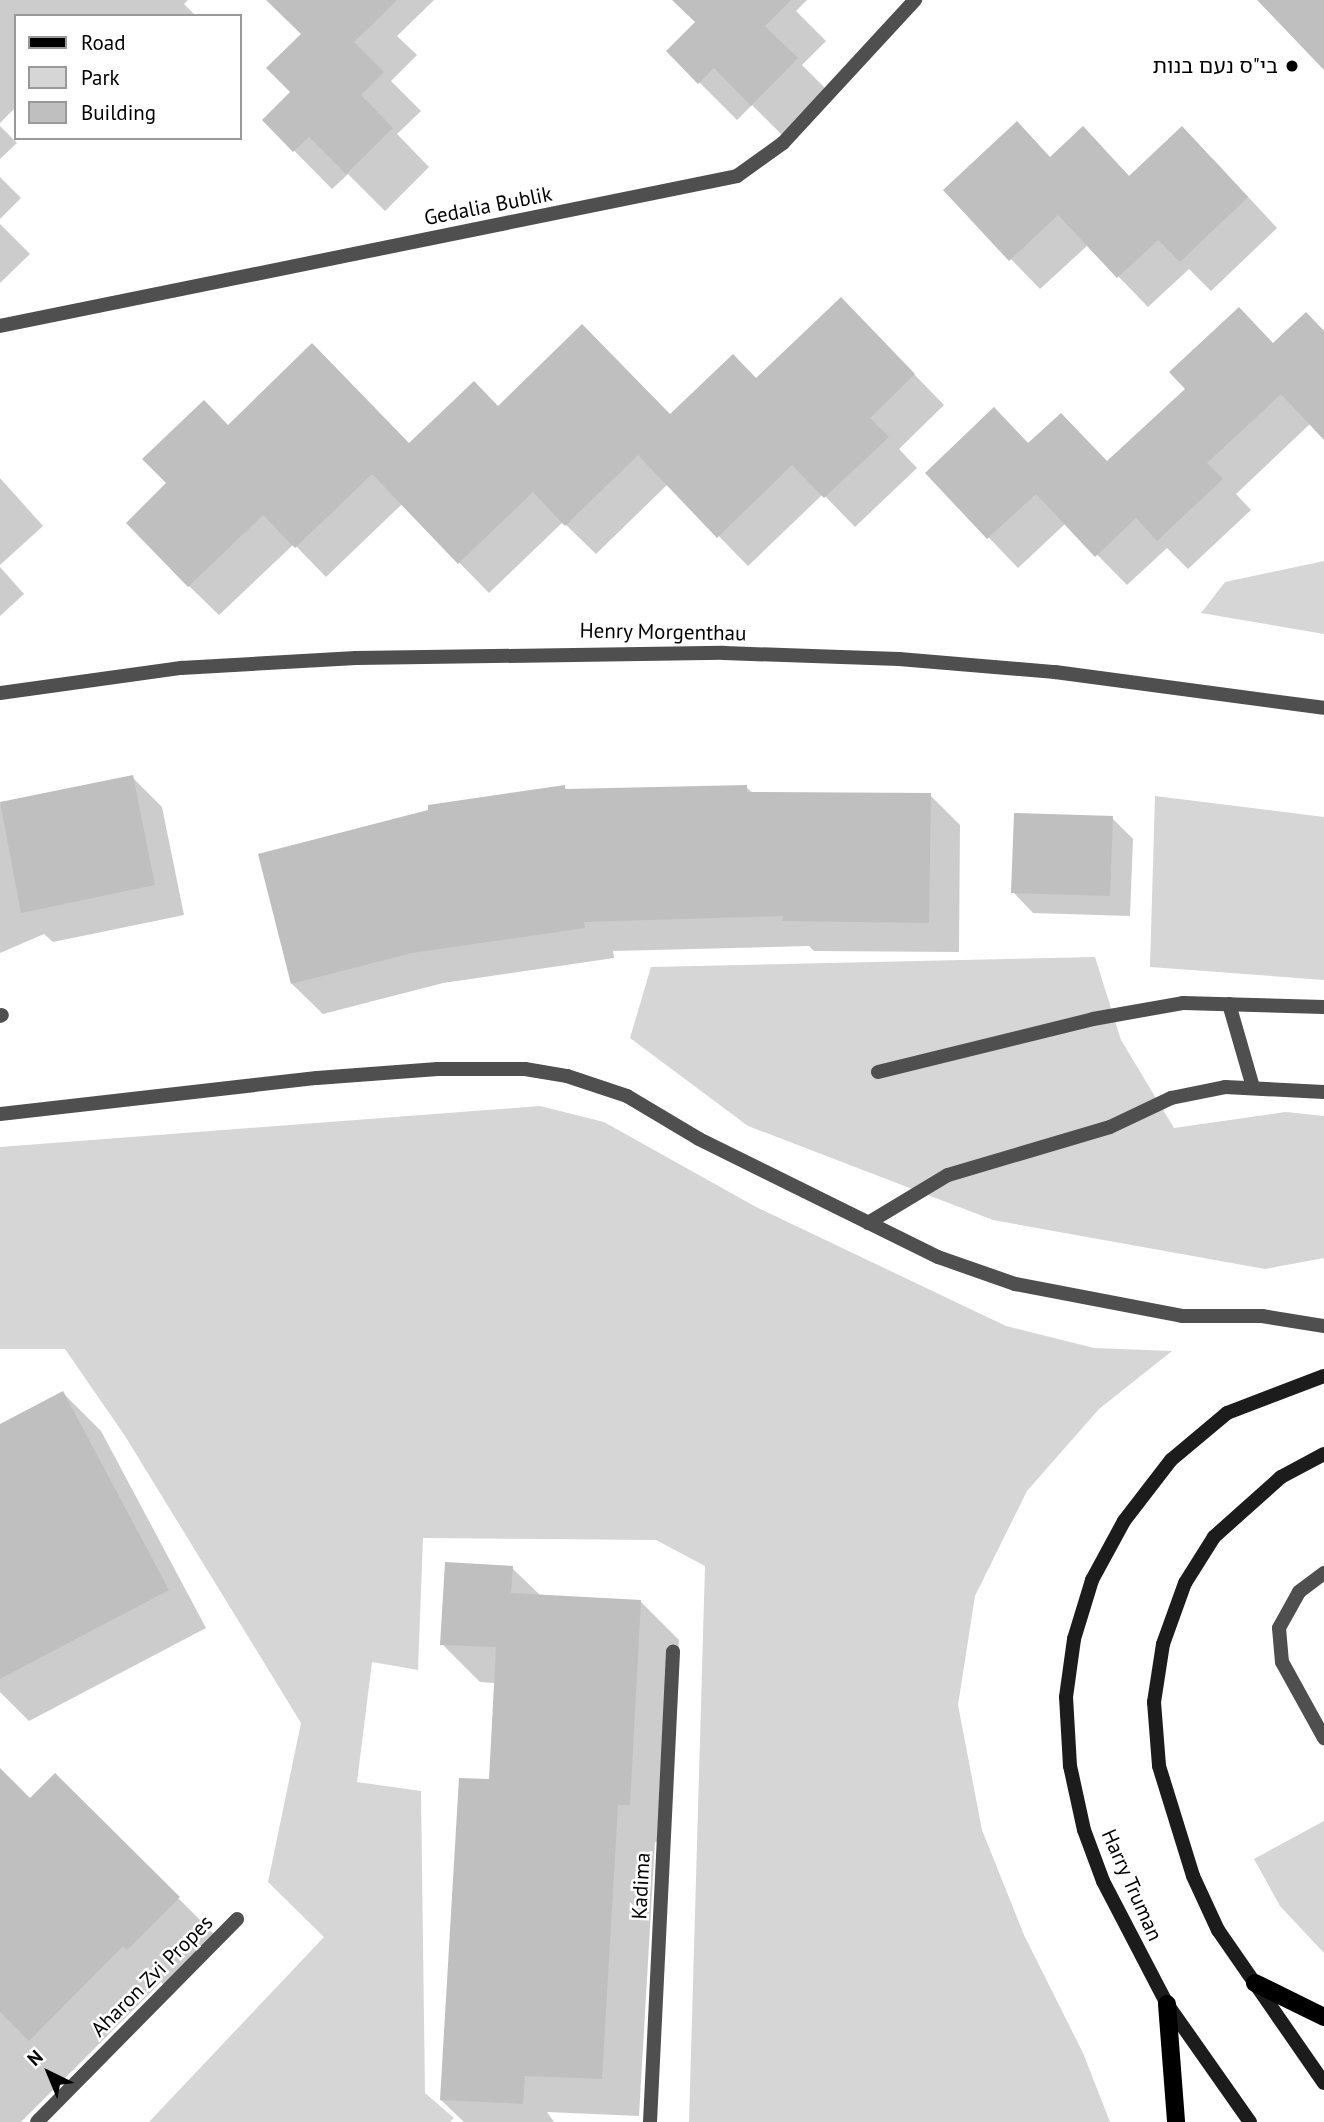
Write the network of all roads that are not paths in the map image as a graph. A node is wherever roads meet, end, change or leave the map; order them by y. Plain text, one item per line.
1 (915, 0) edge
2 (0, 326) edge
3 (0, 693) edge
4 (1324, 708) edge
5 (1229, 1004) junction
6 (1324, 1007) edge
7 (878, 1072) dead end
8 (1253, 1087) junction
9 (1324, 1092) edge
10 (0, 1114) edge
11 (868, 1223) junction
12 (1324, 1326) edge
13 (1324, 1376) edge
14 (1324, 1454) edge
15 (1324, 1573) edge
16 (673, 1652) dead end
17 (1324, 1738) edge
18 (237, 1919) dead end
19 (1255, 1983) junction
20 (1167, 2004) junction
21 (1324, 2017) edge
22 (1324, 2083) edge
23 (37, 2122) edge
24 (650, 2122) edge
25 (1176, 2122) edge
26 (1250, 2122) edge

1 - 2 street, Gedalia Bublik
3 - 4 street, Henry Morgenthau
5 - 6 street
5 - 7 street
5 - 8 street
8 - 9 street
8 - 11 street
10 - 11 street
11 - 12 street
13 - 20 street, Harry Truman
14 - 19 street
15 - 17 street
16 - 24 street, Kadima
18 - 23 street, Aharon Zvi Propes
19 - 21 main road
19 - 22 street
20 - 25 main road
20 - 26 street, Harry Truman

